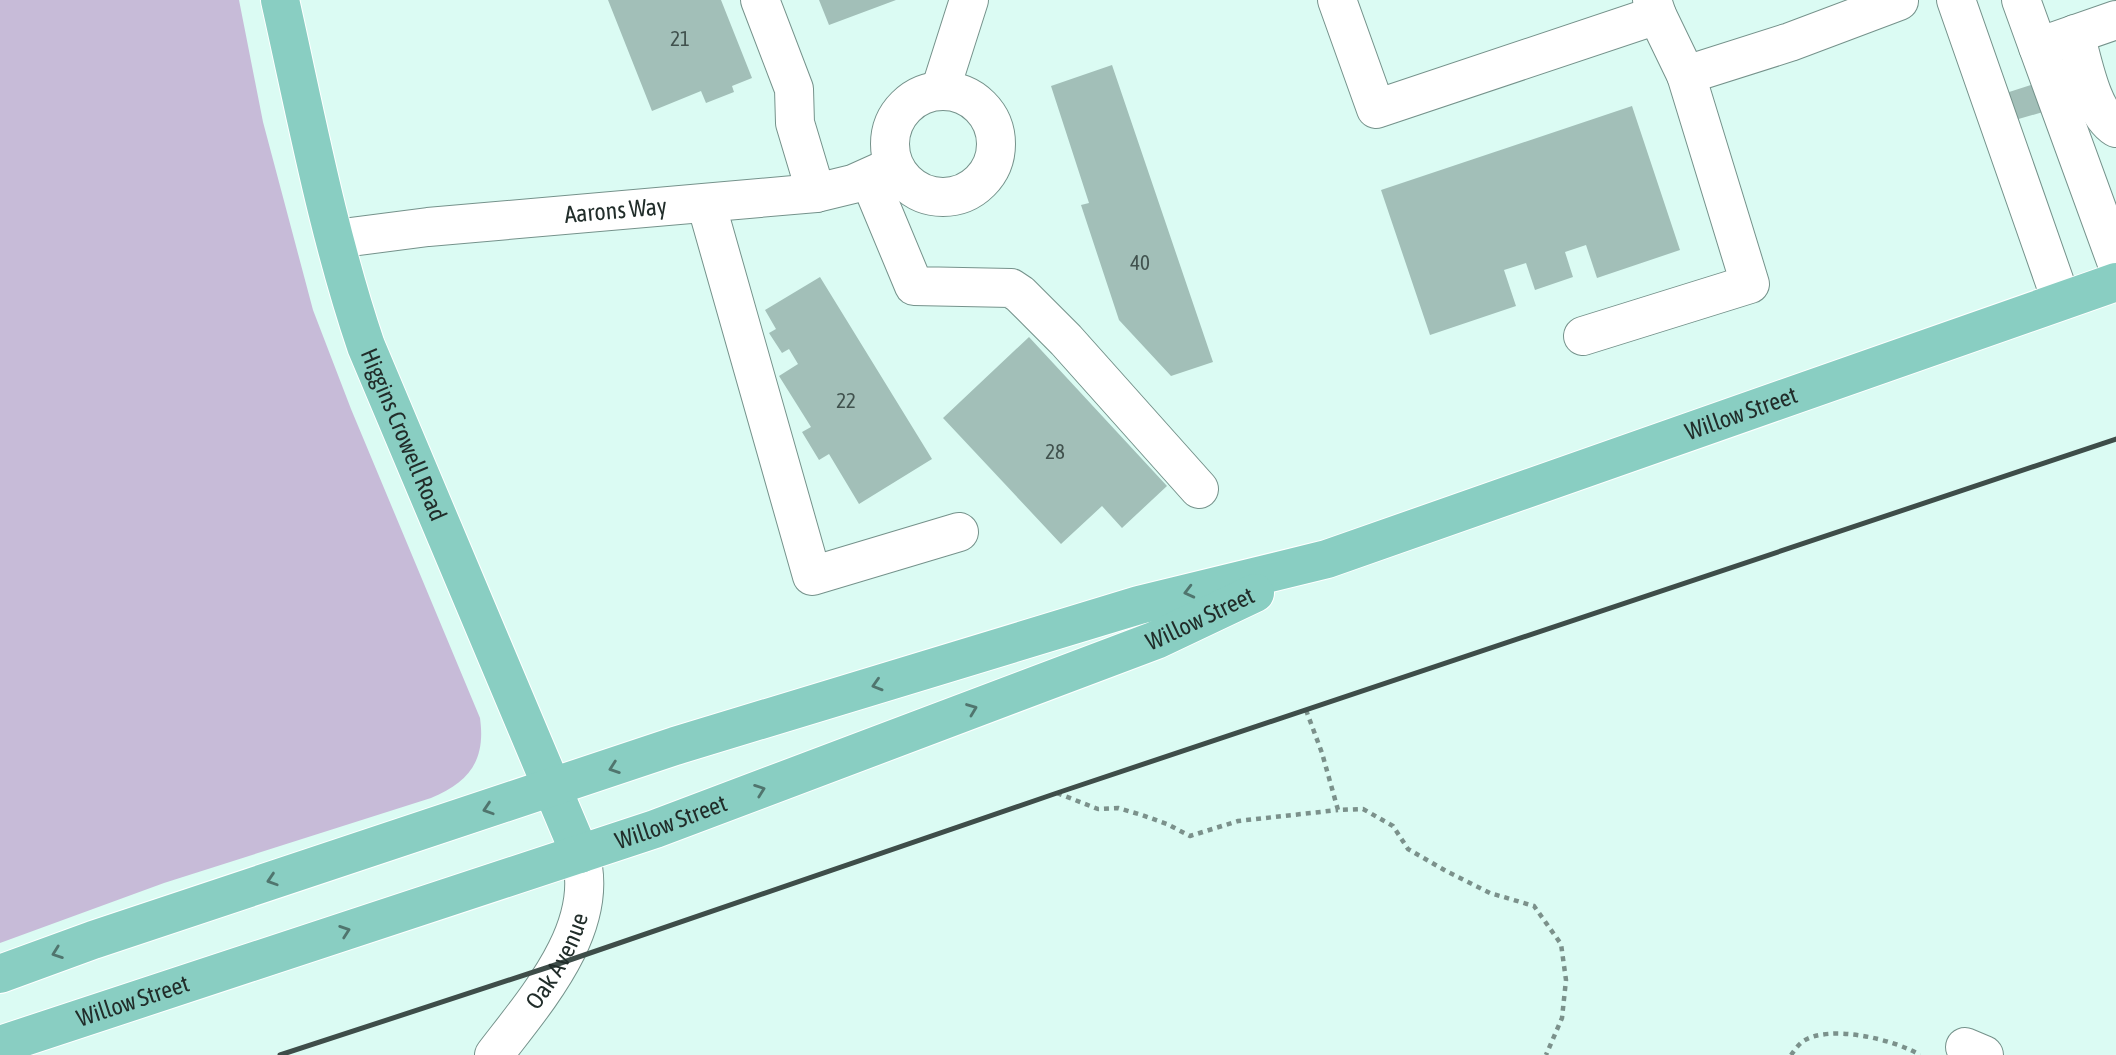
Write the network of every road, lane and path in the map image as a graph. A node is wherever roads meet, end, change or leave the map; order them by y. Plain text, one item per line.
1 (280, 0) edge
2 (760, 0) edge
3 (969, 0) edge
4 (1337, 0) edge
5 (1900, 0) edge
6 (1956, 0) edge
7 (2021, 0) edge
8 (1654, 8) edge
9 (2116, 20) edge
10 (2075, 34) junction
11 (2038, 47) junction
12 (1686, 75) junction
13 (940, 91) junction
14 (2116, 128) edge
15 (881, 172) junction
16 (816, 193) junction
17 (706, 203) junction
18 (335, 239) junction
19 (2116, 261) edge
20 (2116, 282) edge
21 (2061, 300) junction
22 (1583, 336) dead end
23 (1199, 489) dead end
24 (959, 532) dead end
25 (1327, 559) junction
26 (1306, 710) dead end
27 (553, 789) junction
28 (1057, 793) dead end
29 (1338, 810) junction
30 (580, 854) junction
31 (0, 974) edge
32 (0, 1045) edge
33 (494, 1055) edge
34 (1546, 1055) edge
35 (1791, 1055) edge
36 (1920, 1055) edge

1 - 18 main road, Higgins Crowell Road
2 - 16 street
3 - 13 street
4 - 8 street
5 - 12 street
6 - 21 street
7 - 11 street
8 - 12 street
9 - 10 street
10 - 11 street
10 - 14 street
11 - 19 street
12 - 22 street
13 - 15 street
13 - 15 street
15 - 16 street, Aarons Way
15 - 23 street
16 - 17 street, Aarons Way
17 - 18 street, Aarons Way
17 - 24 street
18 - 27 main road, Higgins Crowell Road
20 - 21 main road, Willow Street
21 - 25 main road, Willow Street
25 -> 27 main road, Willow Street
30 -> 25 main road, Willow Street
26 - 29 path
27 - 30 main road, Higgins Crowell Road
27 -> 31 main road, Willow Street
28 - 29 path
29 - 34 path
32 -> 30 main road, Willow Street
30 - 33 street, Oak Avenue
35 - 36 path

